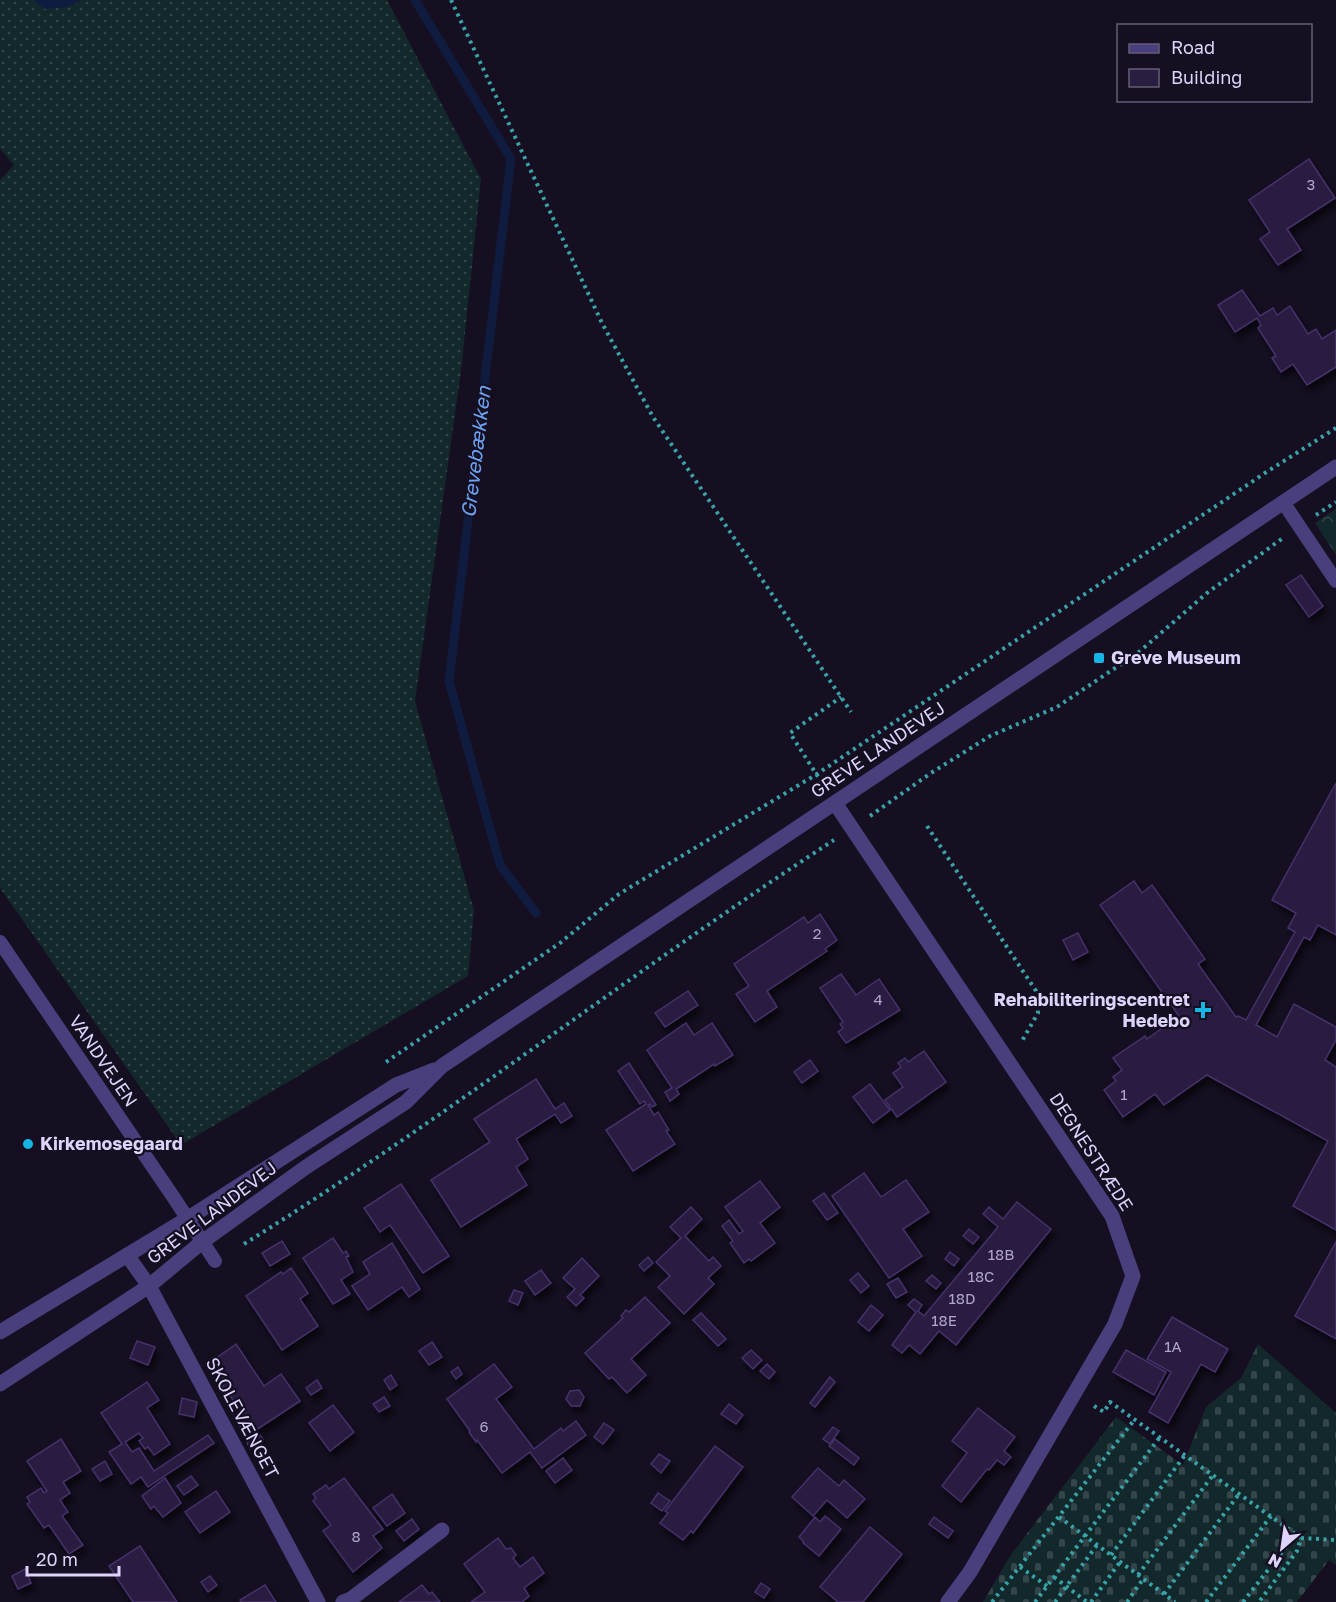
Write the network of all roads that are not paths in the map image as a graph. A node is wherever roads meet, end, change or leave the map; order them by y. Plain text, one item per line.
1 (1336, 467) edge
2 (1283, 502) junction
3 (1336, 581) edge
4 (835, 803) junction
5 (0, 942) edge
6 (442, 1066) junction
7 (187, 1219) junction
8 (202, 1242) junction
9 (127, 1255) junction
10 (215, 1261) road end
11 (149, 1286) junction
12 (0, 1332) edge
13 (0, 1384) edge
14 (442, 1530) dead end
15 (318, 1602) edge
16 (343, 1602) edge
17 (948, 1602) edge

1 - 2 street, GREVE LANDEVEJ
2 - 3 lane
2 - 4 street, GREVE LANDEVEJ
4 - 6 street, GREVE LANDEVEJ
4 - 17 street, DEGNESTRÆDE
5 - 7 lane, VANDVEJEN
6 - 7 street, GREVE LANDEVEJ
6 - 8 street, GREVE LANDEVEJ
7 - 8 lane, VANDVEJEN
7 - 9 street, GREVE LANDEVEJ
8 - 10 lane, VANDVEJEN
8 - 11 street, GREVE LANDEVEJ
9 - 11 street, SKOLEVÆNGET
9 - 12 street, GREVE LANDEVEJ
11 - 13 street, GREVE LANDEVEJ
11 - 15 street, SKOLEVÆNGET
14 - 16 street

